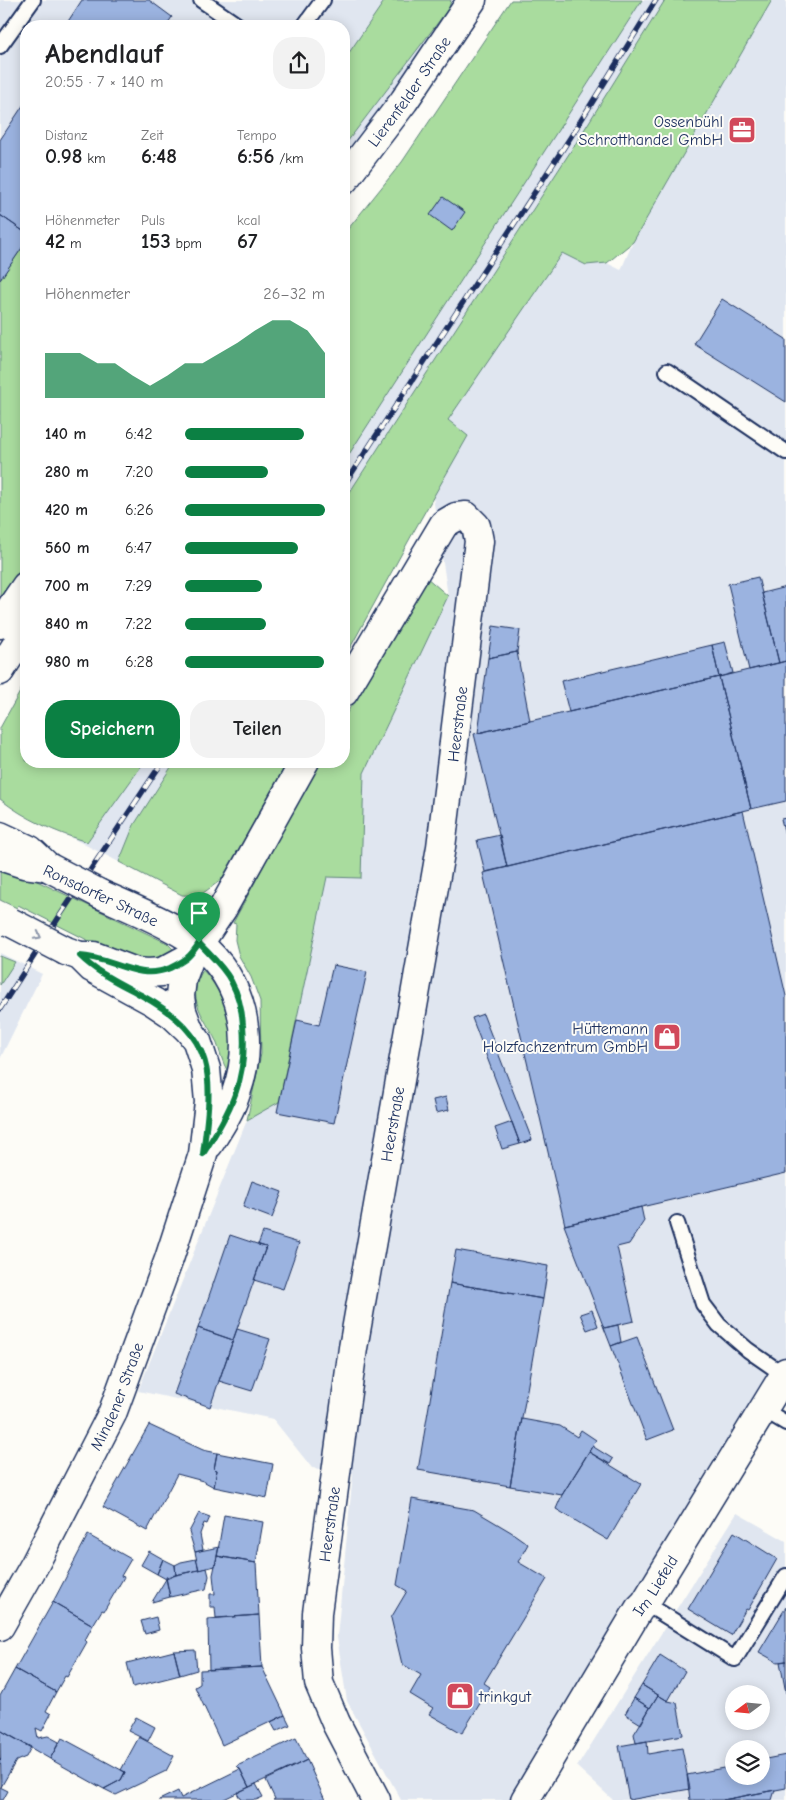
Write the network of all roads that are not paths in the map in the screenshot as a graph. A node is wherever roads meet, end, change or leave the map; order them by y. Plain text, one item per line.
1 (33, 0) edge
2 (201, 0) edge
3 (322, 0) edge
4 (472, 0) edge
5 (230, 20) edge
6 (308, 20) edge
7 (0, 46) edge
8 (350, 172) edge
9 (667, 371) dead end
10 (786, 452) edge
11 (20, 595) edge
12 (0, 624) edge
13 (20, 639) edge
14 (0, 671) edge
15 (350, 682) edge
16 (301, 768) edge
17 (0, 836) edge
18 (0, 856) edge
19 (48, 867) junction
20 (5, 920) edge
21 (194, 950) junction
22 (73, 953) junction
23 (189, 1030) junction
24 (203, 1154) junction
25 (677, 1223) dead end
26 (785, 1373) edge
27 (775, 1416) edge
28 (786, 1576) edge
29 (645, 1603) junction
30 (0, 1626) edge
31 (376, 1800) edge
32 (525, 1800) edge

1 - 7 lane
2 - 5 lane
3 - 6 lane
4 - 8 street, Lierenfelder Straße
9 - 10 lane
11 - 12 street
13 - 14 street
15 - 31 street, Heerstraße
16 - 21 street, Mindener Straße
17 - 19 street
18 - 19 street, Ronsdorfer Straße
19 - 21 street, Ronsdorfer Straße, bridge
20 -> 22 street, bridge
21 - 22 street, Mindener Straße
21 - 23 street, Mindener Straße
21 - 24 street, Mindener Straße
22 - 23 street, Mindener Straße
23 - 24 street, Mindener Straße
24 - 30 street, Mindener Straße
25 - 26 lane
26 - 27 street, Im Liefeld
27 - 29 street, Im Liefeld
28 - 29 lane
29 - 32 street, Im Liefeld

